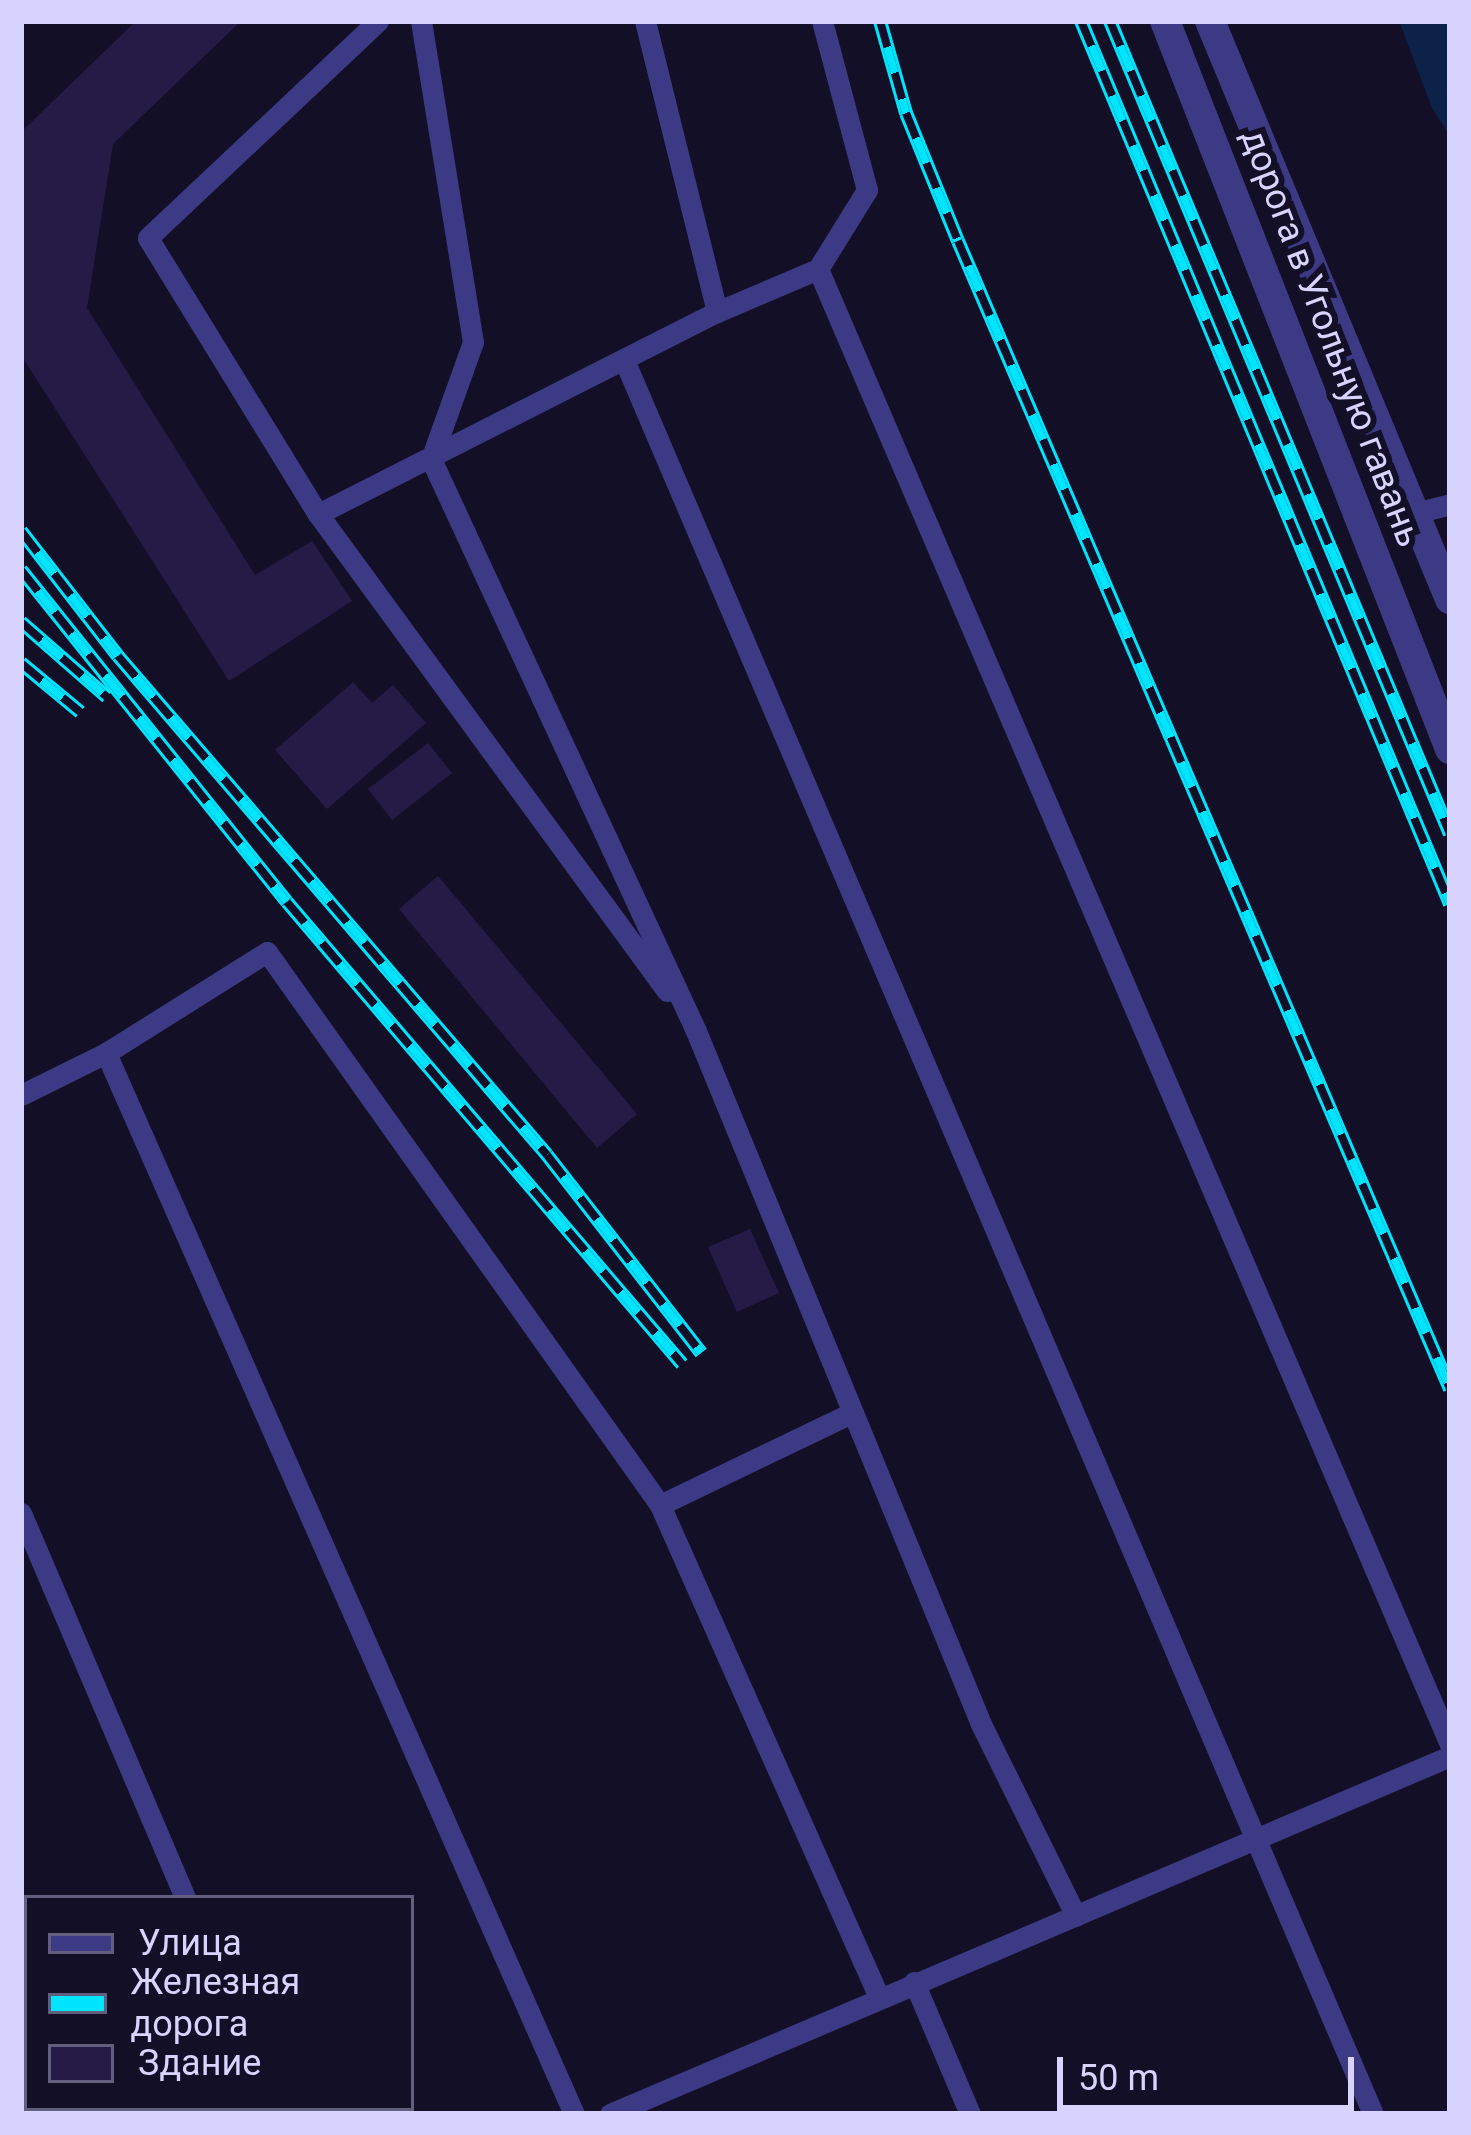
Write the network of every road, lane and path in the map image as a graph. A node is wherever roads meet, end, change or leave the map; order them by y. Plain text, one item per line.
1 (378, 21) edge
2 (421, 21) edge
3 (645, 21) edge
4 (822, 21) edge
5 (1165, 21) edge
6 (1210, 21) edge
7 (818, 269) junction
8 (717, 312) junction
9 (625, 362) junction
10 (431, 459) junction
11 (1450, 503) edge
12 (1414, 513) junction
13 (318, 514) junction
14 (1450, 598) edge
15 (1450, 749) edge
16 (696, 1030) junction
17 (106, 1053) junction
18 (21, 1095) edge
19 (853, 1412) junction
20 (660, 1505) junction
21 (21, 1513) edge
22 (1450, 1744) edge
23 (1450, 1756) edge
24 (1255, 1839) junction
25 (184, 1895) edge
26 (1076, 1916) junction
27 (914, 1982) junction
28 (879, 1997) junction
29 (574, 2114) edge
30 (610, 2114) edge
31 (970, 2114) edge
32 (1373, 2114) edge

1 - 13 lane
2 - 10 lane
3 - 8 lane
4 - 7 lane
5 - 15 street, дорога в Угольную гавань
6 - 12 street, дорога в Угольную гавань
7 - 8 lane
7 - 22 lane
8 - 9 lane
9 - 10 lane
9 - 24 lane
10 - 13 lane
10 - 16 lane
11 - 12 lane
12 - 14 street, дорога в Угольную гавань
13 - 16 lane
16 - 19 lane
17 - 18 lane
17 - 20 lane
17 - 29 lane
19 - 20 lane
19 - 26 lane
20 - 28 lane
21 - 25 lane
23 - 24 lane
24 - 26 lane
24 - 32 lane
26 - 27 lane
27 - 28 lane
27 - 31 lane
28 - 30 lane

